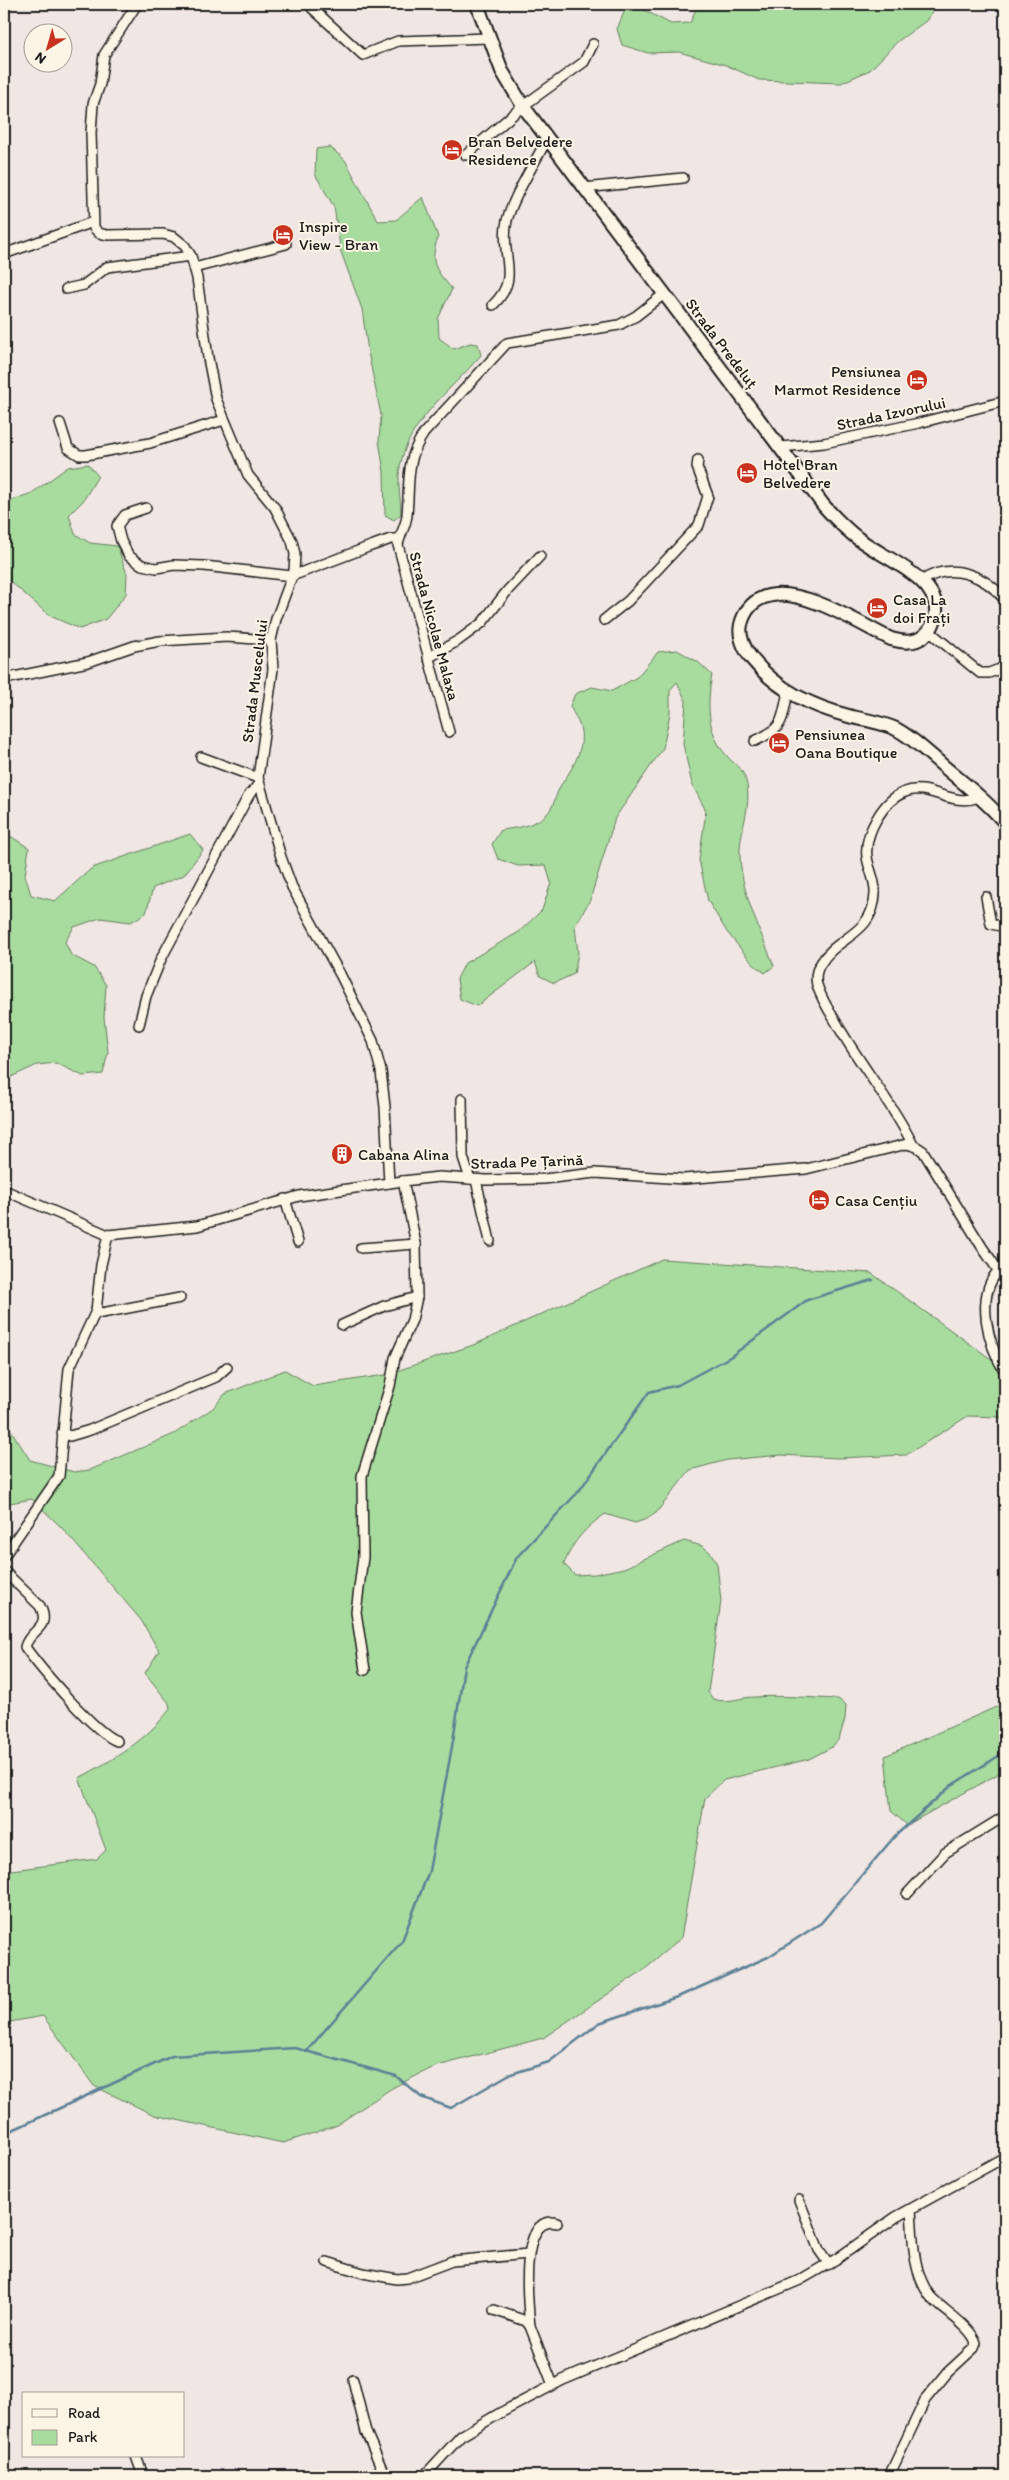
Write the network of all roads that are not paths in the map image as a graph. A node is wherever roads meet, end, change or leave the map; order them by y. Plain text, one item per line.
1 (137, 4) edge
2 (478, 4) edge
3 (312, 8) dead end
4 (490, 38) junction
5 (593, 44) dead end
6 (523, 106) junction
7 (547, 139) junction
8 (466, 155) dead end
9 (683, 178) dead end
10 (584, 188) junction
11 (93, 222) junction
12 (286, 244) dead end
13 (4, 254) edge
14 (191, 256) junction
15 (194, 268) junction
16 (66, 289) dead end
17 (664, 294) junction
18 (493, 305) dead end
19 (1005, 401) edge
20 (224, 420) junction
21 (60, 423) dead end
22 (781, 447) junction
23 (698, 460) dead end
24 (146, 508) dead end
25 (399, 539) junction
26 (540, 556) dead end
27 (292, 576) junction
28 (922, 581) junction
29 (1005, 600) edge
30 (604, 620) dead end
31 (929, 631) junction
32 (271, 640) junction
33 (428, 658) junction
34 (1005, 667) edge
35 (4, 680) edge
36 (788, 692) junction
37 (449, 732) dead end
38 (756, 741) dead end
39 (201, 757) dead end
40 (258, 781) junction
41 (979, 797) junction
42 (1005, 823) edge
43 (986, 897) dead end
44 (1005, 928) edge
45 (139, 1024) dead end
46 (462, 1099) dead end
47 (912, 1145) junction
48 (473, 1180) junction
49 (403, 1181) junction
50 (389, 1183) junction
51 (4, 1190) edge
52 (285, 1199) junction
53 (108, 1235) junction
54 (490, 1241) dead end
55 (298, 1242) dead end
56 (416, 1244) junction
57 (361, 1248) dead end
58 (998, 1271) junction
59 (1005, 1280) edge
60 (417, 1296) junction
61 (180, 1298) dead end
62 (96, 1312) junction
63 (342, 1325) dead end
64 (228, 1366) dead end
65 (1005, 1372) edge
66 (62, 1434) junction
67 (4, 1556) edge
68 (4, 1570) edge
69 (364, 1670) dead end
70 (117, 1741) dead end
71 (1005, 1816) edge
72 (907, 1894) dead end
73 (1005, 2157) edge
74 (799, 2200) dead end
75 (911, 2209) junction
76 (557, 2223) dead end
77 (528, 2254) junction
78 (327, 2262) dead end
79 (829, 2264) junction
80 (494, 2310) dead end
81 (530, 2326) junction
82 (353, 2380) dead end
83 (552, 2385) junction
84 (137, 2458) edge
85 (143, 2476) edge
86 (385, 2476) edge
87 (424, 2476) edge
88 (889, 2476) edge

1 - 11 street
2 - 4 main road, Strada Predeluț
3 - 4 street
4 - 6 main road, Strada Predeluț
5 - 6 street
6 - 7 main road, Strada Predeluț
6 - 8 street
7 - 10 main road, Strada Predeluț
7 - 18 street
9 - 10 street
10 - 17 main road, Strada Predeluț
11 - 13 street
11 - 14 street, Strada Muscelului
12 - 15 street
14 - 15 street, Strada Muscelului
14 - 16 street
15 - 20 street, Strada Muscelului
17 - 22 main road, Strada Predeluț
17 - 25 street, Strada Nicolae Malaxa
19 - 22 street, Strada Izvorului
20 - 21 street
20 - 27 street, Strada Muscelului
22 - 28 main road, Strada Predeluț
23 - 30 street
24 - 27 street
25 - 27 street
25 - 33 street, Strada Nicolae Malaxa
26 - 33 street
27 - 32 street, Strada Muscelului
28 - 29 street
28 - 31 main road, Strada Predeluț
31 - 34 street
31 - 36 main road
32 - 35 street
32 - 40 street, Strada Muscelului
33 - 37 street, Strada Nicolae Malaxa
36 - 38 street
36 - 41 main road
39 - 40 street
40 - 45 street
40 - 50 street, Strada Muscelului
41 - 42 main road
41 - 47 street
43 - 44 street
46 - 48 street
47 - 48 street, Strada Pe Țarină
47 - 58 street
48 - 49 street, Strada Pe Țarină
48 - 54 street
49 - 50 street, Strada Pe Țarină
49 - 56 street
50 - 52 street, Strada Pe Țarină
51 - 53 street, Strada Pe Țarină
52 - 53 street, Strada Pe Țarină
52 - 55 street
53 - 62 street
56 - 57 street
56 - 60 street
58 - 59 street
58 - 65 street
60 - 63 street
60 - 69 street
61 - 62 street
62 - 66 street
64 - 66 street
66 - 67 street
68 - 70 street
71 - 72 street
73 - 75 street
74 - 79 street
75 - 79 street
75 - 88 street
76 - 77 street
77 - 78 street
77 - 81 street
79 - 83 street
80 - 81 street
81 - 83 street
82 - 86 street
83 - 87 street
84 - 85 street

